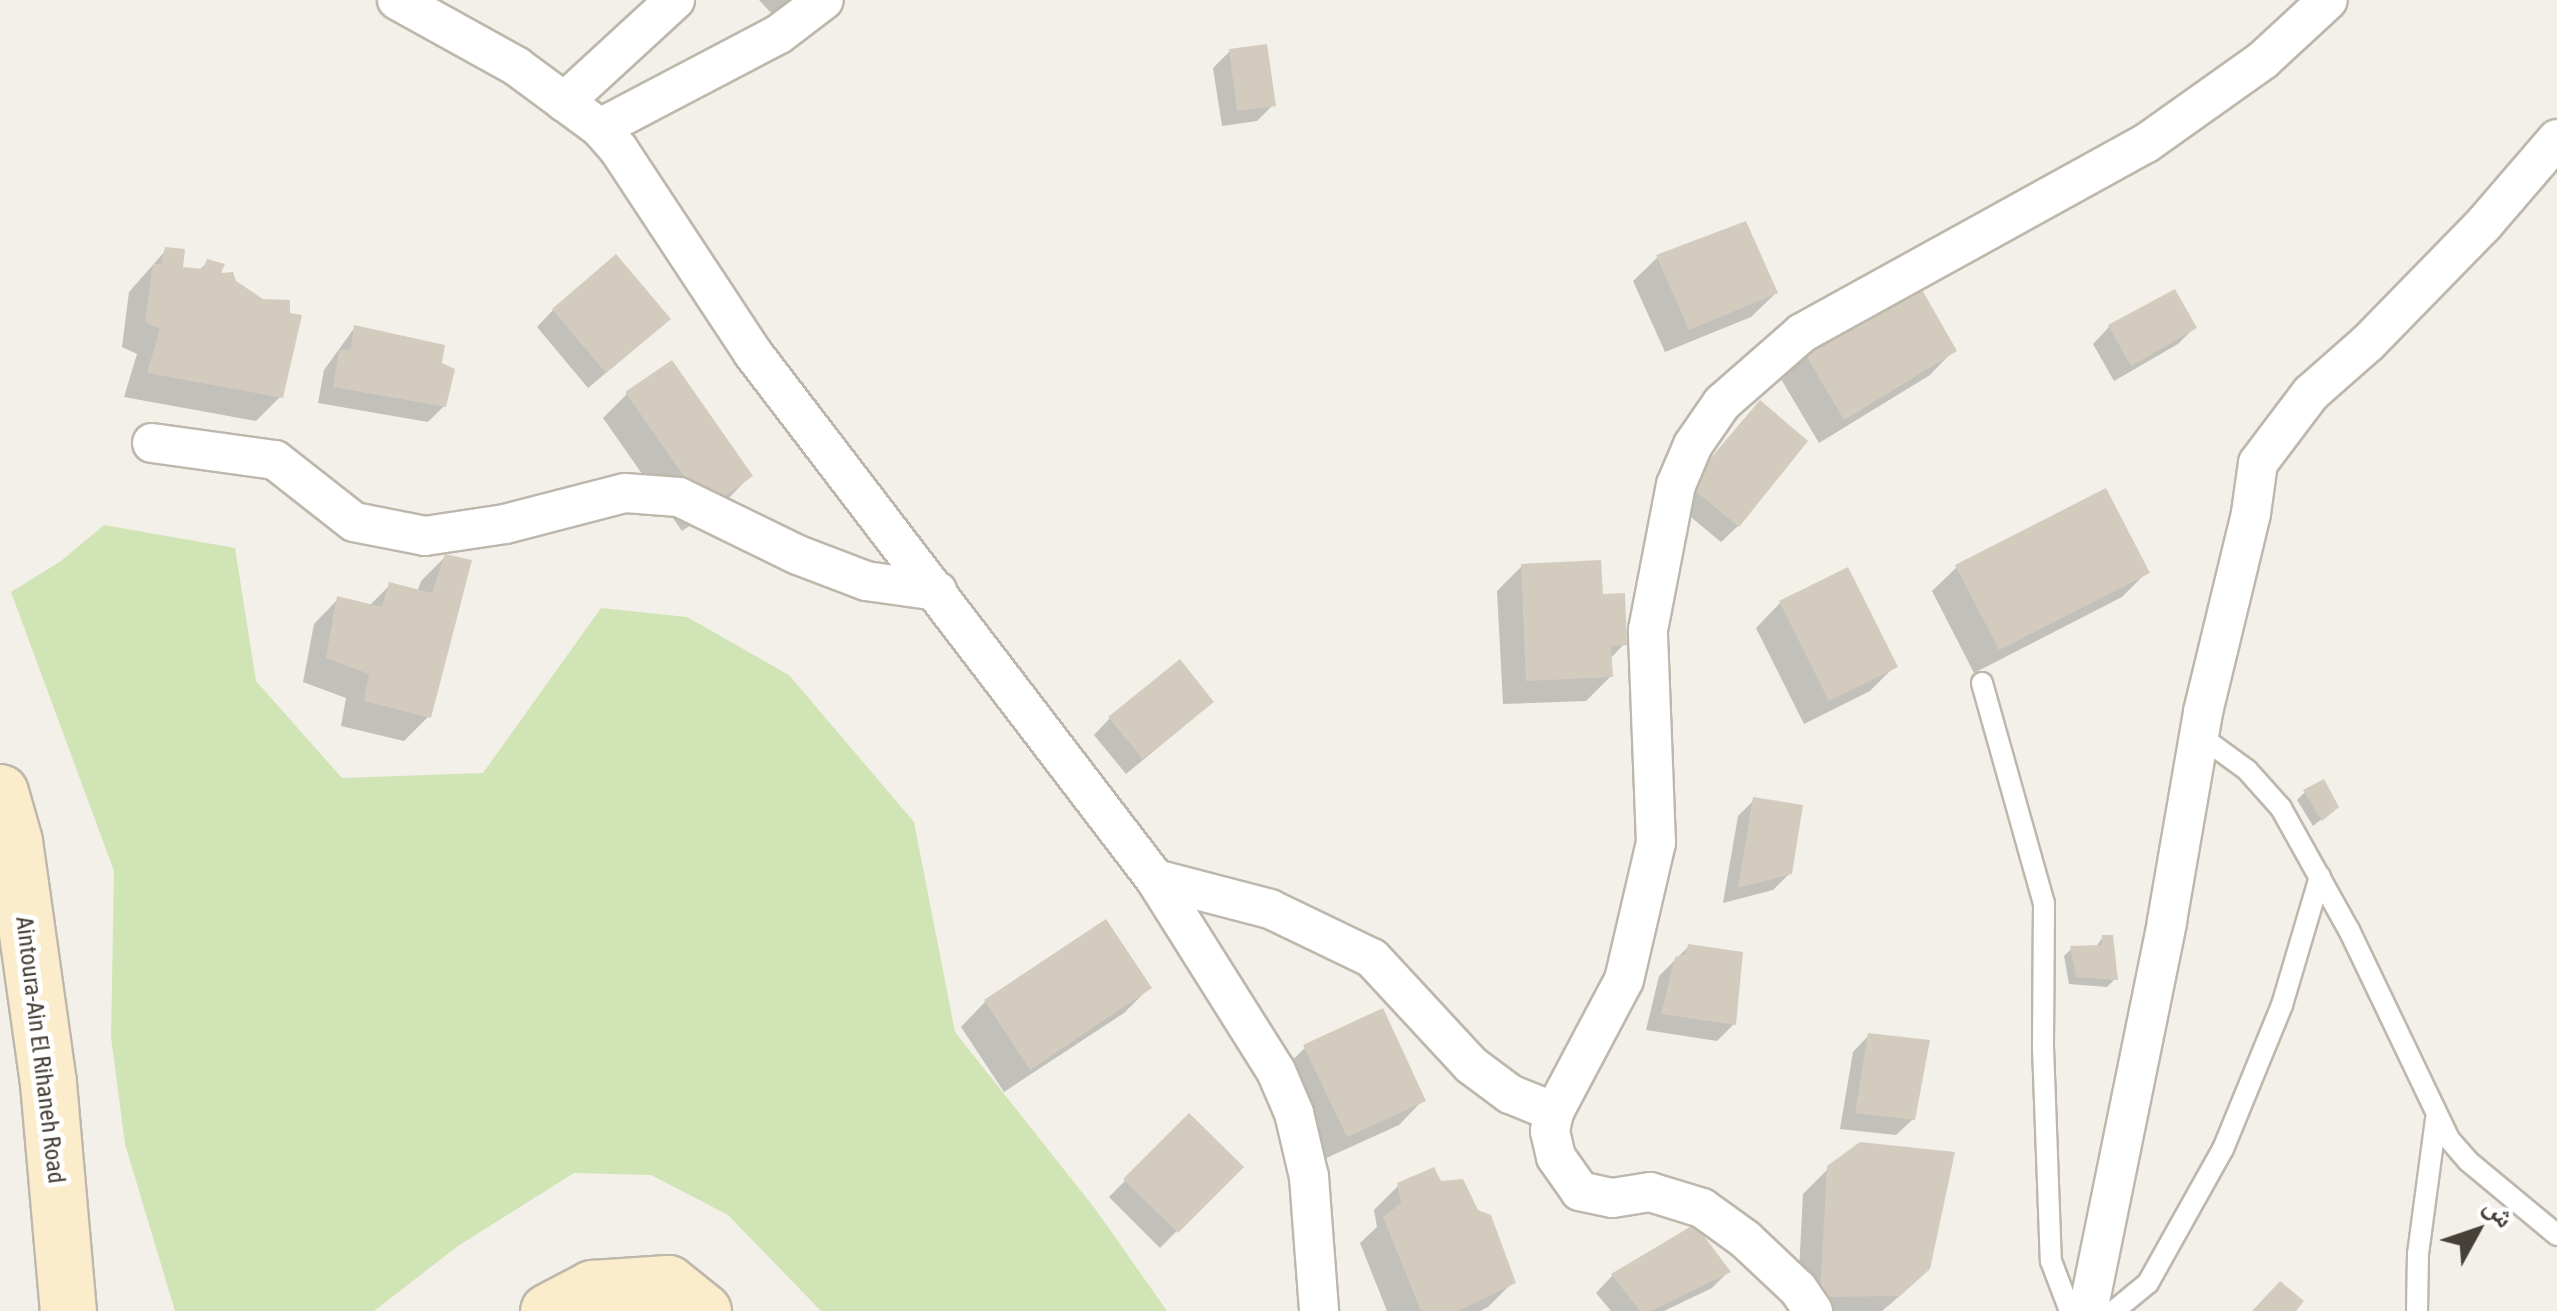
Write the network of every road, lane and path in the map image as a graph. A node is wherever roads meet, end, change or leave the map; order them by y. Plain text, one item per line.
1 (398, 0) edge
2 (674, 0) edge
3 (824, 0) edge
4 (2328, 0) edge
5 (564, 102) junction
6 (600, 128) junction
7 (2557, 139) edge
8 (152, 443) dead end
9 (937, 591) junction
10 (1982, 683) dead end
11 (2199, 735) junction
12 (0, 792) edge
13 (2320, 877) junction
14 (1155, 880) junction
15 (1554, 1112) junction
16 (2436, 1118) junction
17 (2557, 1235) edge
18 (68, 1311) edge
19 (548, 1311) edge
20 (703, 1311) edge
21 (1319, 1311) edge
22 (1814, 1311) edge
23 (2070, 1311) edge
24 (2088, 1311) edge
25 (2114, 1311) edge
26 (2416, 1311) edge

1 - 5 street
2 - 5 street
3 - 6 street
4 - 15 street
5 - 6 street
6 - 9 street
7 - 11 street
8 - 9 street
9 - 14 street
10 - 23 lane
11 - 13 lane
11 - 24 street
12 - 18 main road, Aintoura-Ain El Rihaneh Road
13 - 16 lane
13 - 25 lane
14 - 15 street
14 - 21 street
15 - 22 street
16 - 17 lane
16 - 26 lane
19 - 20 main road

